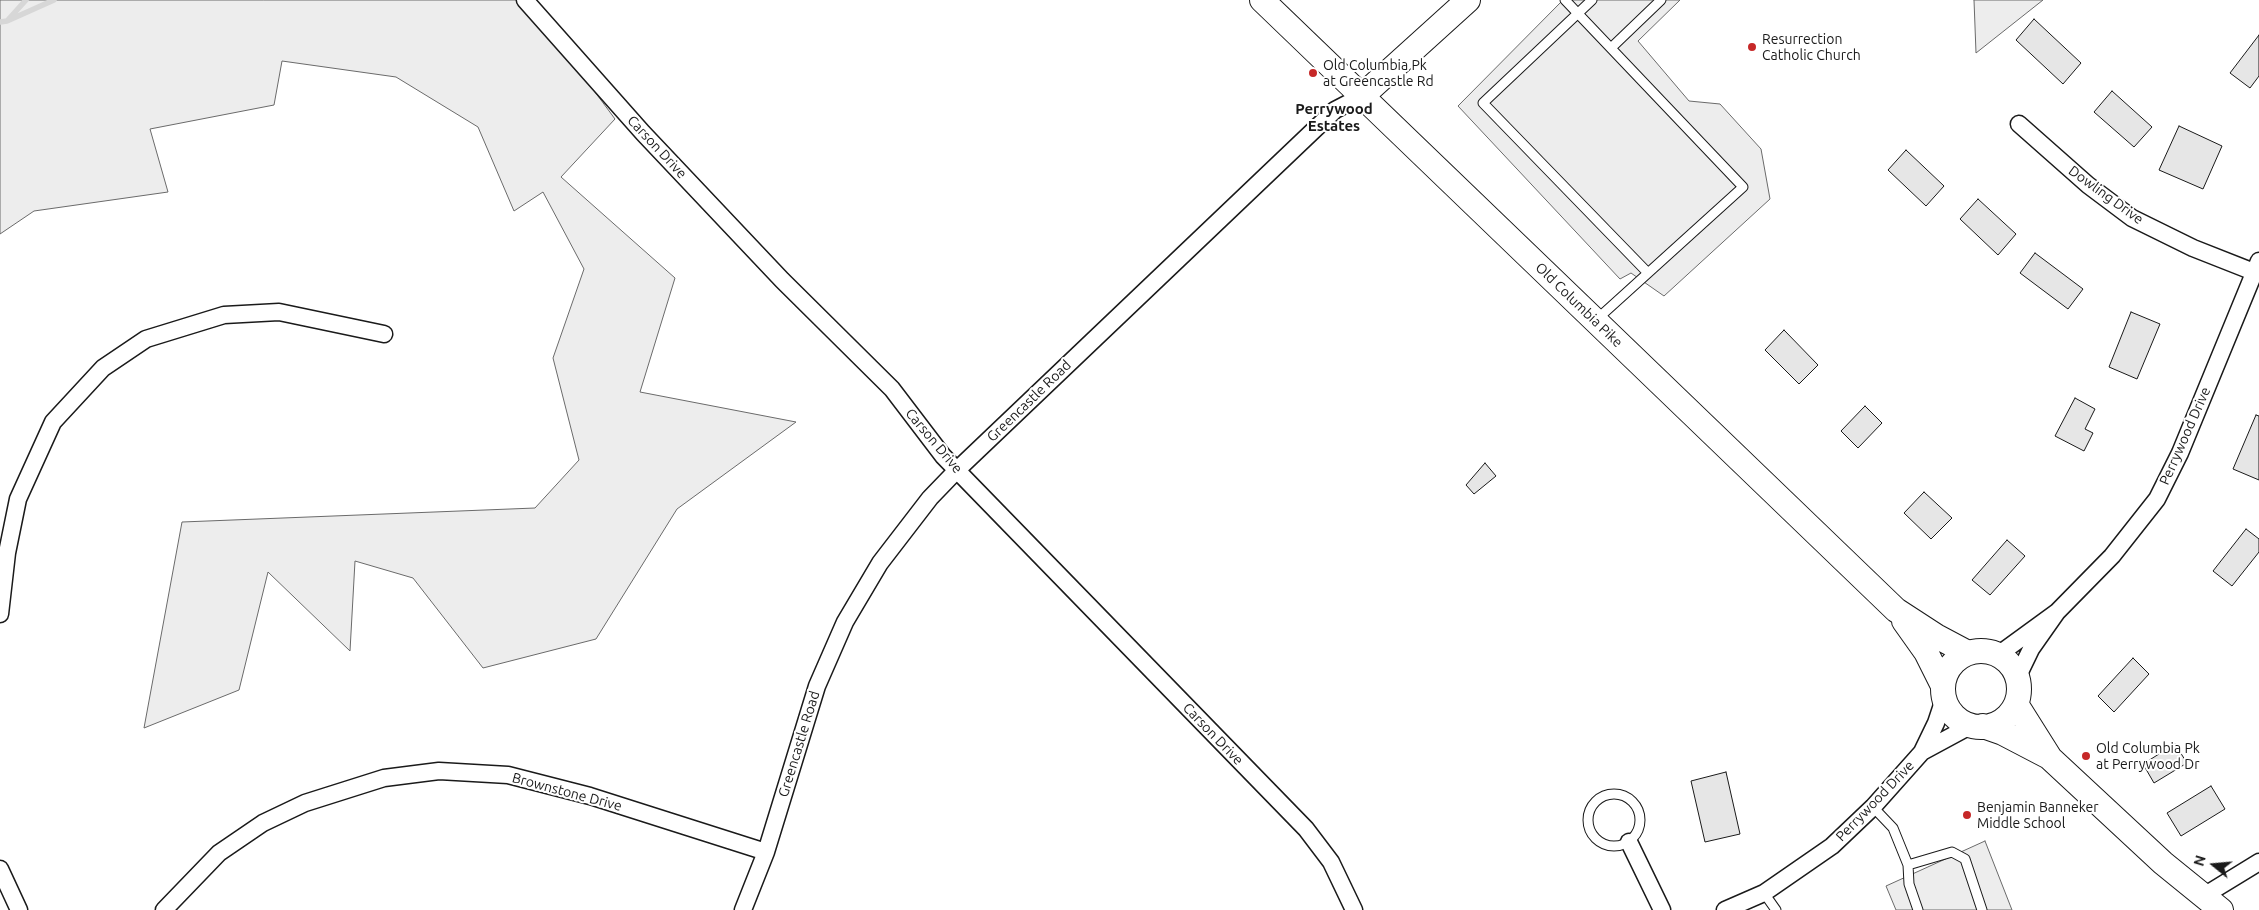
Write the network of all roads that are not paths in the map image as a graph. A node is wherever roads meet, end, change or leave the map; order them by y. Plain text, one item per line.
1 (525, 0) edge
2 (1262, 0) edge
3 (1468, 0) edge
4 (1566, 0) edge
5 (1592, 0) edge
6 (1661, 0) edge
7 (1578, 14) junction
8 (1611, 48) junction
9 (1362, 96) junction
10 (2019, 124) dead end
11 (2257, 269) edge
12 (1648, 273) junction
13 (1595, 321) junction
14 (384, 334) dead end
15 (957, 470) junction
16 (1896, 610) junction
17 (2057, 612) junction
18 (0, 614) edge
19 (1968, 653) junction
20 (1998, 655) junction
21 (2017, 678) junction
22 (1944, 693) junction
23 (2016, 704) junction
24 (1977, 726) junction
25 (1922, 752) junction
26 (2050, 758) junction
27 (1873, 807) junction
28 (1629, 842) junction
29 (766, 852) junction
30 (2259, 862) edge
31 (1908, 865) junction
32 (0, 869) edge
33 (1764, 893) junction
34 (2212, 903) edge
35 (20, 910) edge
36 (164, 910) edge
37 (743, 910) edge
38 (1354, 910) edge
39 (1662, 910) edge
40 (1724, 910) edge
41 (1776, 910) edge
42 (1918, 910) edge
43 (1982, 910) edge

1 - 15 street, Carson Drive
2 - 9 main road, Old Columbia Pike
3 - 9 main road, Greencastle Road
4 - 7 lane
5 - 7 lane
6 - 8 lane
7 - 8 lane
7 - 12 lane
8 - 12 lane
9 - 13 main road, Old Columbia Pike
9 - 15 street, Greencastle Road
10 - 11 street, Dowling Drive
11 - 17 street, Perrywood Drive
12 - 13 lane
13 - 16 main road, Old Columbia Pike
14 - 18 street
15 - 29 street, Greencastle Road
15 - 38 street, Carson Drive
16 - 19 main road, Old Columbia Pike
16 - 22 main road, Old Columbia Pike
17 - 20 street, Perrywood Drive
17 - 21 street, Perrywood Drive
19 - 20 main road
19 - 22 main road
20 - 21 main road
21 - 23 main road
22 - 24 main road
22 - 25 street, Perrywood Drive
23 - 24 main road
23 - 26 main road
24 - 25 street, Perrywood Drive
24 - 26 main road
25 - 27 street, Perrywood Drive
26 - 34 main road
27 - 31 lane
27 - 33 street, Perrywood Drive
28 - 28 lane
28 - 39 street
29 - 36 street, Brownstone Drive
29 - 37 street, Greencastle Road
30 - 34 street
31 - 42 lane
31 - 43 lane
32 - 35 street
33 - 40 street, Perrywood Drive
33 - 41 lane

